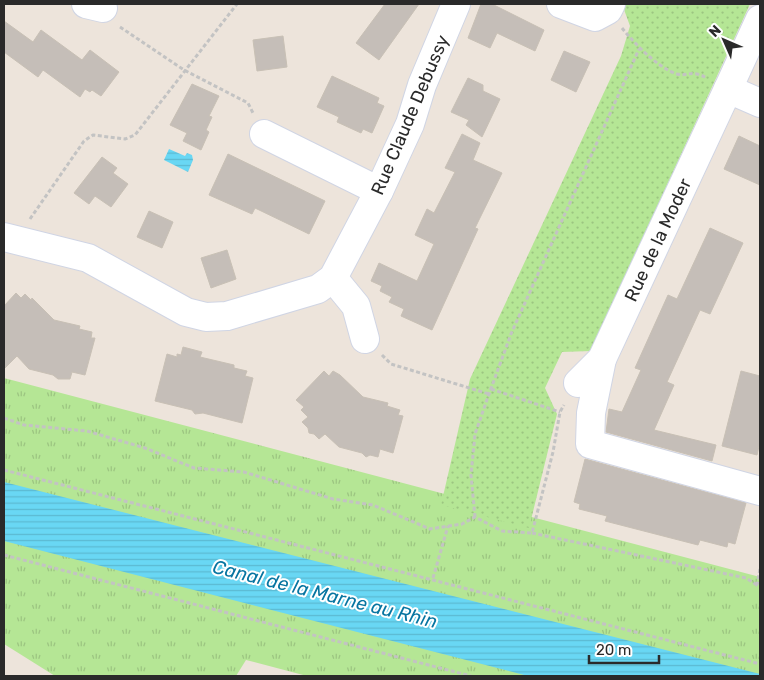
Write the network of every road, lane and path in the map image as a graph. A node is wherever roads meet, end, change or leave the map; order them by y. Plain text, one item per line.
1 (237, 4) edge
2 (456, 4) edge
3 (561, 4) edge
4 (94, 6) edge
5 (609, 7) edge
6 (760, 19) edge
7 (639, 50) junction
8 (184, 70) junction
9 (728, 89) junction
10 (760, 104) edge
11 (264, 134) joint
12 (379, 191) junction
13 (9, 238) edge
14 (333, 278) junction
15 (365, 339) joint
16 (602, 359) junction
17 (578, 383) joint
18 (490, 389) junction
19 (488, 394) junction
20 (560, 412) junction
21 (4, 418) edge
22 (4, 470) edge
23 (760, 491) edge
24 (475, 517) junction
25 (448, 526) junction
26 (532, 532) junction
27 (4, 555) edge
28 (760, 569) edge
29 (433, 578) junction
30 (758, 586) edge
31 (760, 664) edge
32 (471, 676) edge

1 - 8 path
2 - 12 street, Rue Claude Debussy
3 - 5 street
4 - 8 path
5 - 7 path
6 - 9 street, Rue de la Moder
7 - 9 path
7 - 18 path
8 - 11 path
8 - 13 path
9 - 10 street
9 - 16 street, Rue de la Moder
11 - 12 street
12 - 14 street, Rue Claude Debussy
13 - 14 street
14 - 15 street
15 - 19 path
16 - 17 street, Rue de la Moder
16 - 23 street
17 - 20 path
18 - 19 path
18 - 20 path
19 - 24 path
20 - 26 path
21 - 25 path
22 - 29 path
24 - 25 path
24 - 26 path
25 - 29 path
26 - 30 path
27 - 32 path
28 - 30 path
29 - 31 path

